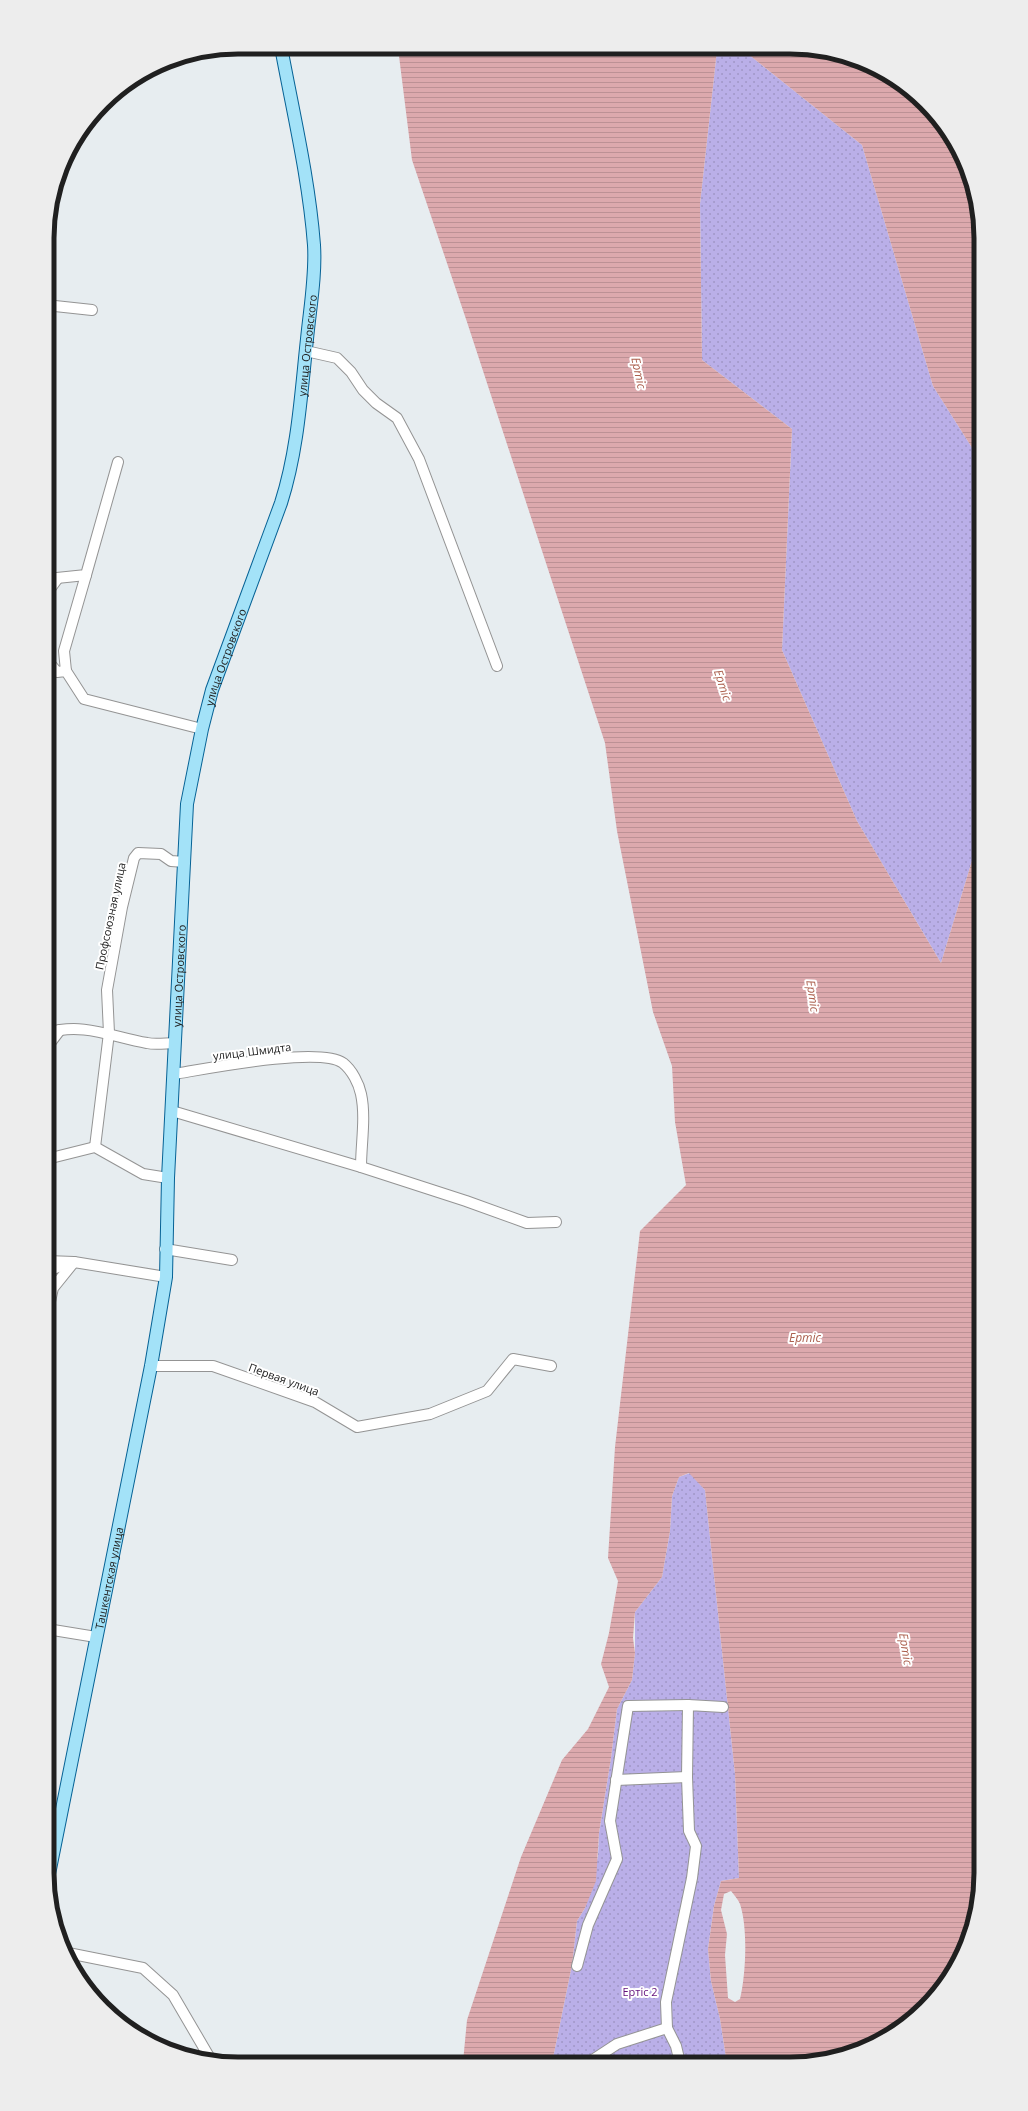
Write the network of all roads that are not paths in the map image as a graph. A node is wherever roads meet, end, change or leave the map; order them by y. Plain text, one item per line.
1 (282, 54) edge
2 (54, 307) edge
3 (92, 310) dead end
4 (306, 351) junction
5 (118, 462) dead end
6 (86, 575) junction
7 (54, 578) edge
8 (58, 578) junction
9 (54, 583) edge
10 (497, 666) dead end
11 (54, 668) edge
12 (66, 672) junction
13 (202, 729) junction
14 (185, 862) junction
15 (60, 1030) junction
16 (54, 1031) edge
17 (109, 1033) junction
18 (54, 1038) edge
19 (175, 1044) junction
20 (174, 1074) junction
21 (172, 1111) junction
22 (95, 1147) junction
23 (54, 1157) edge
24 (360, 1168) junction
25 (168, 1178) junction
26 (556, 1222) dead end
27 (165, 1249) junction
28 (232, 1260) dead end
29 (54, 1261) edge
30 (74, 1262) junction
31 (54, 1269) edge
32 (166, 1277) junction
33 (54, 1287) edge
34 (151, 1366) junction
35 (551, 1366) dead end
36 (54, 1630) edge
37 (96, 1637) junction
38 (688, 1705) junction
39 (723, 1707) dead end
40 (686, 1777) junction
41 (616, 1780) junction
42 (54, 1835) edge
43 (75, 1958) edge
44 (577, 1966) dead end
45 (667, 2028) junction
46 (207, 2054) edge
47 (597, 2057) edge
48 (679, 2057) edge

1 - 4 main road, улица Островского
2 - 3 street
4 - 10 street
4 - 13 main road, улица Островского
5 - 6 street
6 - 8 street
6 - 12 street
7 - 8 street
8 - 9 street
11 - 12 street
12 - 13 street
13 - 14 main road, улица Островского
14 - 17 street, Профсоюзная улица
14 - 19 main road, улица Островского
15 - 16 street
15 - 17 street
15 - 18 street
17 - 19 street
17 - 22 street, Профсоюзная улица
19 - 20 main road, улица Островского
20 - 21 main road, улица Островского
20 - 24 street, улица Шмидта
21 - 24 street
21 - 25 main road, улица Островского
22 - 23 street
22 - 25 street
24 - 26 street
25 - 27 main road, улица Островского
27 - 28 street
27 - 32 main road, улица Островского
29 - 30 street
30 - 31 street
30 - 32 street
30 - 33 street
32 - 34 main road, Ташкентская улица
34 - 35 street, Первая улица
34 - 37 main road, Ташкентская улица
36 - 37 street
37 - 42 main road, Ташкентская улица
38 - 39 street
38 - 40 street
38 - 41 street
40 - 41 street
40 - 45 street
41 - 44 street
43 - 46 street
45 - 47 street
45 - 48 street

